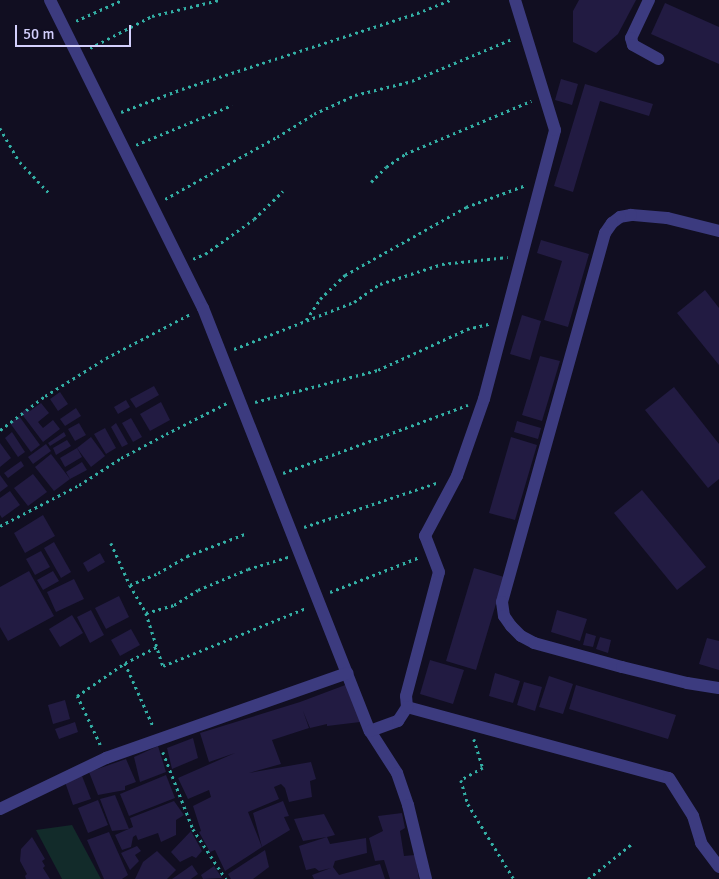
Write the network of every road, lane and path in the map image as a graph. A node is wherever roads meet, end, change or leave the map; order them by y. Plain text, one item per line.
1 (50, 0) edge
2 (122, 0) edge
3 (219, 0) edge
4 (450, 0) edge
5 (515, 0) edge
6 (649, 0) edge
7 (63, 27) junction
8 (526, 35) junction
9 (77, 54) junction
10 (658, 59) dead end
11 (544, 96) junction
12 (232, 105) dead end
13 (109, 119) junction
14 (0, 128) edge
15 (124, 150) junction
16 (371, 182) dead end
17 (541, 183) junction
18 (283, 191) dead end
19 (50, 194) dead end
20 (152, 205) junction
21 (719, 231) edge
22 (521, 258) junction
23 (181, 264) junction
24 (203, 308) junction
25 (305, 321) junction
26 (504, 323) junction
27 (221, 354) junction
28 (484, 399) junction
29 (240, 402) junction
30 (0, 430) edge
31 (457, 476) junction
32 (270, 478) junction
33 (0, 526) edge
34 (291, 532) junction
35 (244, 534) dead end
36 (111, 542) dead end
37 (432, 553) junction
38 (300, 554) junction
39 (130, 585) junction
40 (318, 600) junction
41 (146, 613) junction
42 (157, 647) junction
43 (125, 663) junction
44 (347, 673) junction
45 (719, 688) edge
46 (407, 707) junction
47 (469, 725) junction
48 (370, 731) junction
49 (158, 739) junction
50 (106, 758) junction
51 (0, 809) edge
52 (633, 843) dead end
53 (719, 867) edge
54 (226, 879) edge
55 (426, 879) edge
56 (514, 879) edge
57 (588, 879) edge

1 - 7 street
2 - 7 path
3 - 9 path
4 - 13 path
5 - 8 street
6 - 10 street
7 - 9 street
8 - 11 street
8 - 20 path
9 - 13 street
11 - 16 path
11 - 17 street
12 - 15 path
13 - 15 street
14 - 19 path
15 - 20 street
17 - 22 street
17 - 25 path
18 - 23 path
20 - 23 street
21 - 45 street
22 - 25 path
22 - 26 street
23 - 24 street
24 - 27 street
24 - 30 path
25 - 27 path
26 - 28 street
26 - 29 path
27 - 29 street
28 - 31 street
28 - 32 path
29 - 32 street
29 - 33 path
31 - 34 path
31 - 37 street
32 - 34 street
34 - 38 street
35 - 39 path
36 - 39 path
37 - 40 path
37 - 46 street
38 - 40 street
38 - 41 path
39 - 41 path
40 - 42 path
40 - 44 street
41 - 42 path
42 - 43 path
43 - 49 path
43 - 50 path
44 - 48 street
44 - 49 street
46 - 47 street
46 - 48 street
47 - 53 street
47 - 56 path
48 - 55 street
49 - 50 street
49 - 54 path
50 - 51 street
52 - 57 path

